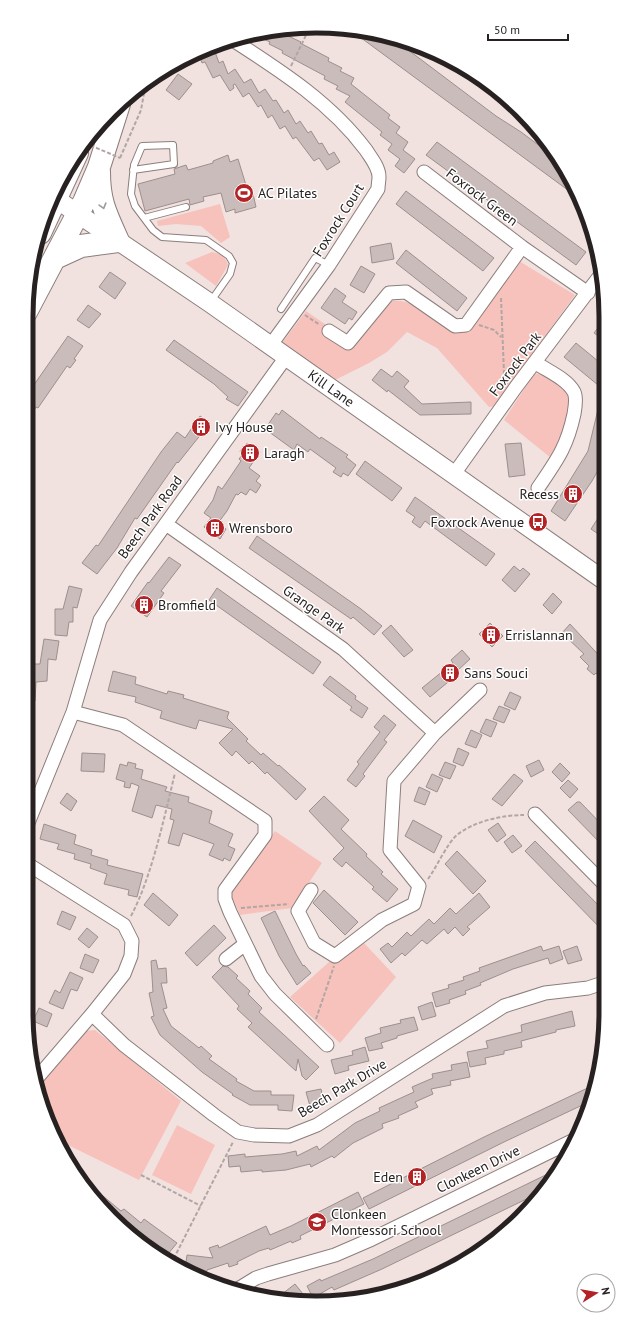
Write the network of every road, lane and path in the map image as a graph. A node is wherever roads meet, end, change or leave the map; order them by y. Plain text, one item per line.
1 (307, 33) edge
2 (239, 44) edge
3 (286, 74) junction
4 (144, 91) edge
5 (114, 118) edge
6 (90, 145) edge
7 (98, 167) junction
8 (133, 170) junction
9 (424, 172) dead end
10 (186, 207) dead end
11 (79, 213) junction
12 (52, 216) edge
13 (144, 218) junction
14 (118, 241) junction
15 (522, 247) junction
16 (57, 257) junction
17 (329, 265) junction
18 (501, 278) junction
19 (597, 281) edge
20 (588, 293) junction
21 (34, 298) edge
22 (210, 303) junction
23 (281, 309) dead end
24 (297, 310) junction
25 (468, 323) junction
26 (329, 331) joint
27 (502, 338) junction
28 (270, 346) junction
29 (286, 357) junction
30 (536, 362) junction
31 (516, 387) junction
32 (454, 474) junction
33 (538, 488) dead end
34 (166, 524) junction
35 (599, 577) edge
36 (480, 690) dead end
37 (73, 712) junction
38 (435, 733) junction
39 (178, 760) junction
40 (33, 811) edge
41 (536, 814) joint
42 (33, 868) edge
43 (599, 879) edge
44 (419, 886) junction
45 (312, 890) dead end
46 (295, 903) dead end
47 (237, 909) dead end
48 (124, 925) junction
49 (245, 944) junction
50 (226, 959) dead end
51 (335, 961) dead end
52 (599, 984) edge
53 (92, 1014) junction
54 (316, 1021) dead end
55 (327, 1045) dead end
56 (40, 1075) edge
57 (238, 1132) junction
58 (567, 1143) edge
59 (141, 1175) dead end
60 (201, 1206) junction
61 (174, 1258) edge
62 (244, 1286) edge

1 - 3 path
2 - 3 street, Foxrock Court
3 - 17 street, Foxrock Court
4 - 6 path, bridge
5 - 7 highway
7 - 11 highway
7 -> 14 highway
8 - 8 lane
8 - 13 lane
9 - 15 street, Foxrock Green
10 - 13 lane
11 - 12 main road, Kill Lane
11 - 14 main road, Kill Lane
11 - 16 highway
13 - 22 lane
14 - 16 highway
14 - 22 main road, Kill Lane
15 - 18 street, Foxrock Green
15 - 20 street, Foxrock Green
16 - 21 highway
17 - 23 lane
17 - 24 street, Foxrock Court
18 - 25 street, Foxrock Green
18 - 27 path
19 - 20 street, Foxrock Park
20 - 30 street, Foxrock Park
22 - 28 main road, Kill Lane
24 - 26 path
24 - 28 street, Foxrock Court
25 - 26 street
25 - 27 path
27 - 31 path
28 - 29 main road, Kill Lane
29 - 32 main road, Kill Lane
29 - 34 street, Beech Park Road
30 - 31 street, Foxrock Park
30 - 33 street
31 - 32 street, Foxrock Park
32 - 35 main road, Kill Lane
34 - 37 street, Beech Park Road
34 - 38 street, Grange Park
36 - 38 street
37 - 39 street
37 - 40 street, Beech Park Road
38 - 44 street
39 - 48 path
39 - 49 street
41 - 43 street
41 - 44 path
42 - 48 street
44 - 45 street
46 - 47 path
48 - 53 street
49 - 50 street
49 - 55 street
51 - 54 path
52 - 57 street, Beech Park Drive
53 - 56 street
53 - 57 street, Beech Park Drive
57 - 60 path
58 - 62 street, Clonkeen Drive
59 - 60 path
60 - 61 path

